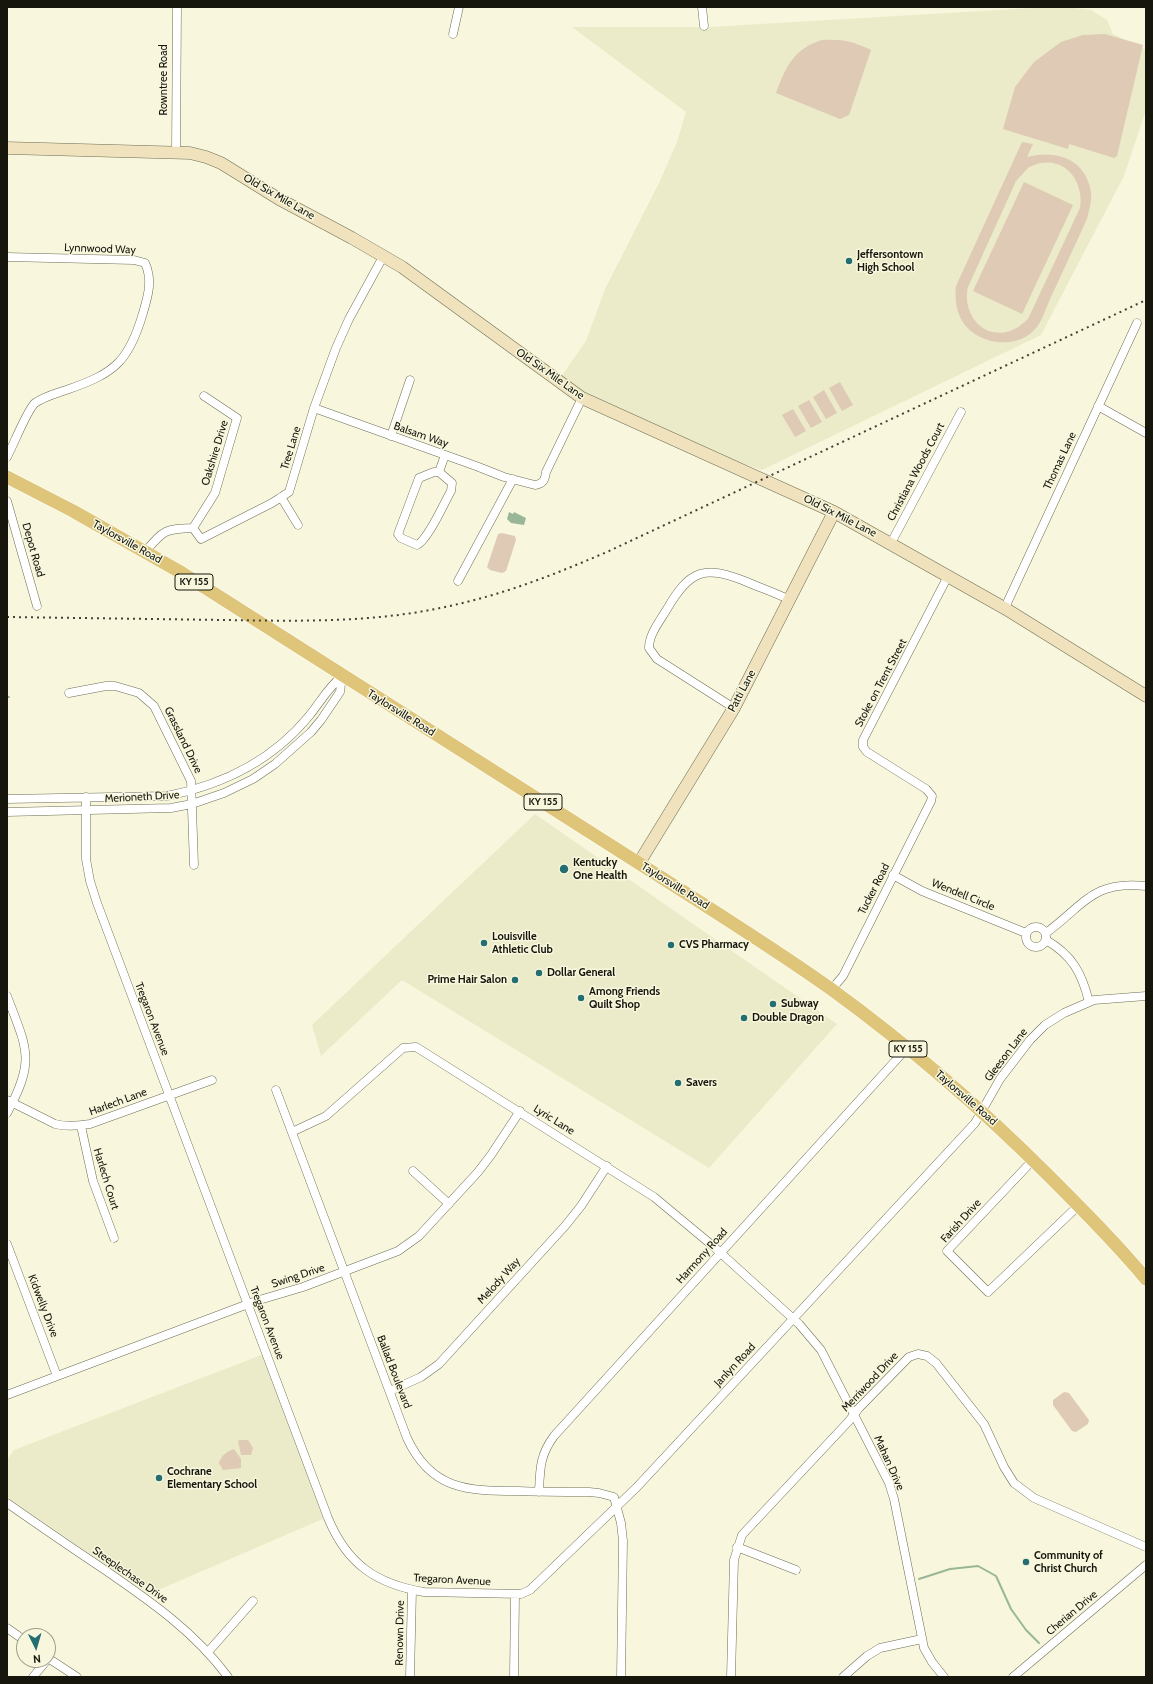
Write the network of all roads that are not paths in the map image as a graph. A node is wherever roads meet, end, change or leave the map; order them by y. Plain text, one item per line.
1 (177, 7) edge
2 (459, 7) edge
3 (702, 7) edge
4 (704, 26) dead end
5 (453, 34) dead end
6 (7, 148) edge
7 (176, 152) junction
8 (384, 255) junction
9 (7, 257) edge
10 (1136, 323) dead end
11 (410, 380) dead end
12 (204, 396) dead end
13 (582, 398) junction
14 (1098, 406) junction
15 (314, 408) junction
16 (961, 412) dead end
17 (1146, 432) edge
18 (391, 436) junction
19 (444, 455) junction
20 (7, 457) edge
21 (439, 472) junction
22 (7, 477) edge
23 (517, 480) junction
24 (281, 497) junction
25 (7, 501) edge
26 (834, 512) junction
27 (298, 525) dead end
28 (193, 528) junction
29 (891, 543) junction
30 (145, 552) junction
31 (948, 576) junction
32 (458, 581) dead end
33 (790, 600) junction
34 (37, 606) dead end
35 (1006, 609) junction
36 (342, 676) junction
37 (69, 693) dead end
38 (1146, 696) edge
39 (734, 708) junction
40 (192, 791) junction
41 (932, 796) joint
42 (86, 797) junction
43 (7, 799) edge
44 (192, 804) junction
45 (86, 810) junction
46 (7, 812) edge
47 (639, 863) junction
48 (194, 865) dead end
49 (893, 875) junction
50 (1146, 886) edge
51 (1026, 933) junction
52 (1046, 937) junction
53 (831, 990) junction
54 (7, 996) edge
55 (1146, 996) edge
56 (1089, 1002) junction
57 (907, 1048) junction
58 (212, 1080) dead end
59 (276, 1090) dead end
60 (169, 1095) junction
61 (10, 1102) edge
62 (982, 1110) junction
63 (520, 1111) junction
64 (7, 1113) edge
65 (80, 1126) junction
66 (292, 1132) junction
67 (1033, 1160) junction
68 (607, 1166) junction
69 (413, 1171) dead end
70 (449, 1204) junction
71 (1079, 1206) junction
72 (114, 1238) dead end
73 (7, 1244) edge
74 (720, 1253) junction
75 (344, 1272) junction
76 (1146, 1279) edge
77 (248, 1304) junction
78 (793, 1319) junction
79 (58, 1376) junction
80 (390, 1391) junction
81 (7, 1395) edge
82 (854, 1415) junction
83 (539, 1492) junction
84 (7, 1503) edge
85 (617, 1506) junction
86 (737, 1547) junction
87 (1146, 1547) edge
88 (1146, 1566) edge
89 (796, 1570) dead end
90 (412, 1590) junction
91 (515, 1594) junction
92 (253, 1601) dead end
93 (7, 1628) edge
94 (16, 1634) edge
95 (922, 1639) junction
96 (208, 1652) junction
97 (56, 1663) edge
98 (40, 1668) edge
99 (33, 1677) edge
100 (77, 1677) edge
101 (228, 1677) edge
102 (410, 1677) edge
103 (514, 1677) edge
104 (621, 1677) edge
105 (731, 1677) edge
106 (843, 1677) edge
107 (944, 1677) edge
108 (1013, 1677) edge

1 - 7 street, Rowntree Road
2 - 5 street
3 - 4 street
6 - 7 street, Old Six Mile Lane
7 - 8 street, Old Six Mile Lane
8 - 13 street, Old Six Mile Lane
8 - 15 street, Tree Lane
9 - 20 street, Lynnwood Way
10 - 14 street, Thomas Lane
11 - 18 street
12 - 28 street, Oakshire Drive
13 - 23 street, Balsam Way
13 - 26 street, Old Six Mile Lane
14 - 17 street
14 - 35 street, Thomas Lane
15 - 18 street, Balsam Way
15 - 24 street, Tree Lane
16 - 29 street, Christiana Woods Court
18 - 19 street, Balsam Way
19 - 21 street
19 - 23 street, Balsam Way
21 - 21 street
22 - 30 main road, Taylorsville Road / KY 155
23 - 32 street
24 - 27 street
24 - 28 street, Tree Lane
25 - 34 street, Depot Road
26 - 29 street, Old Six Mile Lane
26 - 33 street, Patti Lane
28 - 30 street
29 - 31 street, Old Six Mile Lane
30 - 36 main road, Taylorsville Road / KY 155
31 - 35 street, Old Six Mile Lane
31 - 41 street, Stoke on Trent Street
33 - 39 street, Patti Lane
33 - 39 street
35 - 38 street, Old Six Mile Lane
36 - 40 street
36 - 44 street, Merioneth Drive
36 - 47 main road, Taylorsville Road / KY 155
37 - 40 street, Grassland Drive
39 - 47 street, Patti Lane
40 - 42 street
40 - 44 street, Grassland Drive
41 - 49 street, Tucker Road
42 - 43 street
42 - 45 street, Tregaron Avenue
44 - 45 street, Merioneth Drive
44 - 48 street, Grassland Drive
45 - 46 street, Merioneth Drive
45 - 60 street, Tregaron Avenue
47 - 53 main road, Taylorsville Road / KY 155
49 - 51 street, Wendell Circle
49 - 53 street, Tucker Road
50 - 52 street
51 - 52 street
51 - 52 street, Wendell Circle
52 - 56 street
53 - 57 main road, Taylorsville Road / KY 155
54 - 61 street
55 - 56 street, Gleeson Lane
56 - 62 street, Gleeson Lane
57 - 62 main road, Taylorsville Road / KY 155
57 - 74 street, Harmony Road
58 - 60 street, Harlech Lane
59 - 66 street, Ballad Boulevard
60 - 65 street, Harlech Lane
60 - 77 street, Tregaron Avenue
61 - 64 street
61 - 65 street, Harlech Lane
62 - 67 main road, Taylorsville Road / KY 155
62 - 78 street, Janlyn Road
63 - 66 street, Lyric Lane
63 - 68 street, Lyric Lane
63 - 70 street, Swing Drive
65 - 72 street, Harlech Court
66 - 75 street, Ballad Boulevard
67 - 71 main road, Taylorsville Road / KY 155
67 - 71 street, Farish Drive
68 - 74 street, Lyric Lane
68 - 80 street, Melody Way
69 - 70 street
70 - 75 street, Swing Drive
71 - 76 main road, Taylorsville Road / KY 155
73 - 79 street, Kidwelly Drive
74 - 78 street, Lyric Lane
74 - 83 street, Harmony Road
75 - 77 street, Swing Drive
75 - 80 street, Ballad Boulevard
77 - 79 street, Swing Drive
77 - 90 street, Tregaron Avenue
78 - 82 street, Mahan Drive
78 - 85 street, Janlyn Road
79 - 81 street, Swing Drive
80 - 83 street, Ballad Boulevard
82 - 86 street, Merriwood Drive
82 - 87 street, Merriwood Drive
82 - 95 street, Mahan Drive
83 - 85 street, Ballad Boulevard
84 - 96 street, Steeplechase Drive
85 - 91 street, Tregaron Avenue
85 - 104 street
86 - 89 street
86 - 105 street, Merriwood Drive
88 - 108 street, Cherian Drive
90 - 91 street, Tregaron Avenue
90 - 102 street, Renown Drive
91 - 103 street
92 - 96 street
93 - 94 street
95 - 106 street
95 - 107 street, Mahan Drive
96 - 101 street, Steeplechase Drive
97 - 100 street
98 - 99 street

